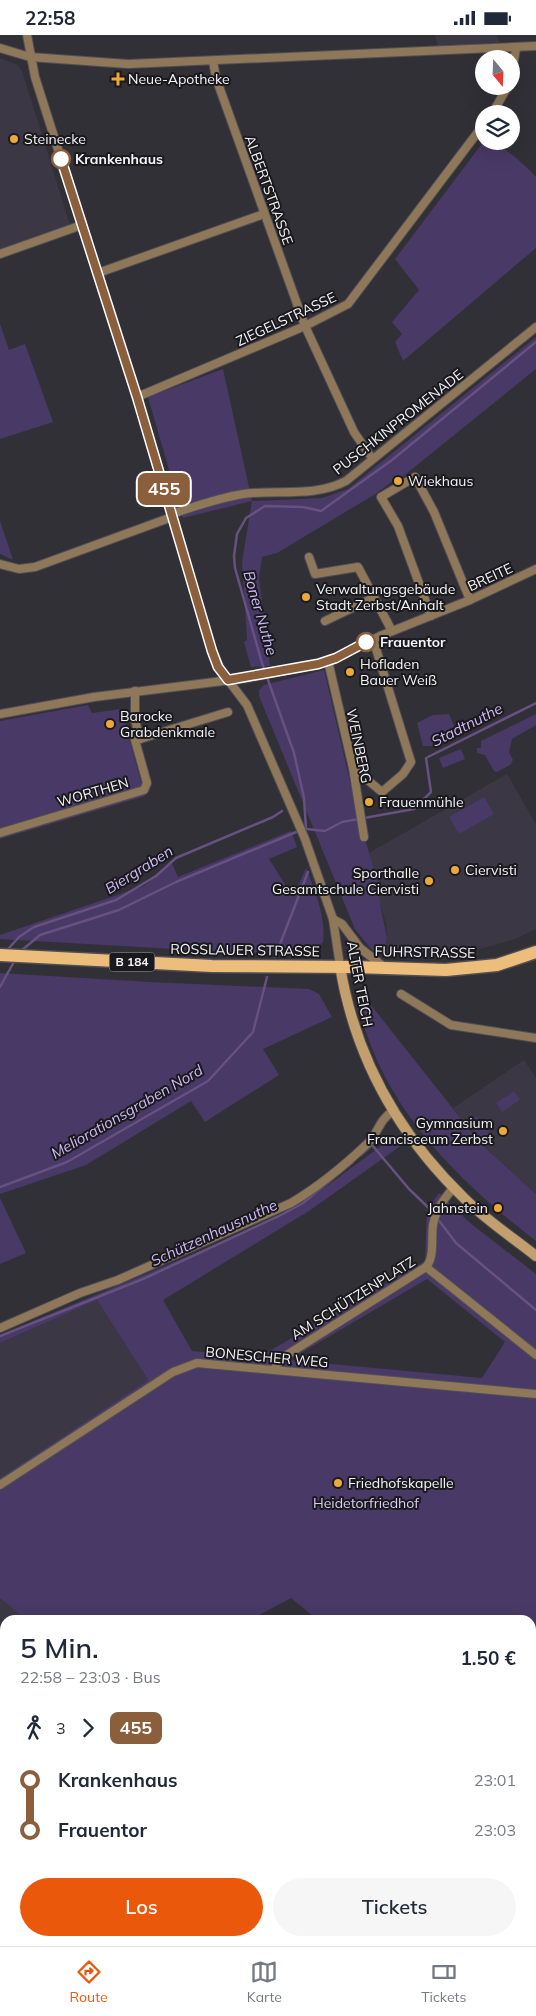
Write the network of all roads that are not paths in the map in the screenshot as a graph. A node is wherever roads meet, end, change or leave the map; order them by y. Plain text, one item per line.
1 (26, 35) edge
2 (536, 46) edge
3 (0, 48) edge
4 (516, 48) joint
5 (30, 57) junction
6 (213, 61) junction
7 (475, 137) edge
8 (264, 214) junction
9 (82, 225) junction
10 (0, 254) edge
11 (98, 273) junction
12 (305, 326) junction
13 (536, 327) edge
14 (137, 397) junction
15 (369, 454) dead end
16 (171, 515) junction
17 (309, 557) dead end
18 (0, 565) edge
19 (536, 569) edge
20 (373, 599) junction
21 (470, 600) junction
22 (431, 616) junction
23 (325, 621) dead end
24 (392, 631) junction
25 (373, 639) junction
26 (328, 661) junction
27 (228, 680) junction
28 (135, 691) junction
29 (228, 712) dead end
30 (0, 714) edge
31 (138, 740) junction
32 (353, 767) junction
33 (0, 833) edge
34 (364, 837) dead end
35 (333, 919) junction
36 (536, 952) edge
37 (5, 955) edge
38 (340, 966) junction
39 (385, 967) junction
40 (400, 994) dead end
41 (536, 1038) edge
42 (394, 1110) junction
43 (454, 1187) junction
44 (536, 1256) edge
45 (426, 1267) junction
46 (0, 1328) edge
47 (536, 1355) edge
48 (274, 1369) junction
49 (536, 1394) edge
50 (0, 1485) edge

1 - 5 street, ALTER TEICH
2 - 4 street
3 - 5 street
4 - 6 street
5 - 6 street
5 - 9 street, ALTER TEICH
6 - 8 street, ALBERTSTRASSE
7 - 12 street, ZIEGELSTRASSE
8 - 11 street
8 - 12 street, ALBERTSTRASSE
9 - 10 street
9 - 11 street, ALTER TEICH
11 - 14 street, ALTER TEICH
12 - 14 street, ZIEGELSTRASSE
12 - 15 street, ALBERTSTRASSE
13 - 16 street, PUSCHKINPROMENADE
14 - 16 street, ALTER TEICH
16 - 18 street, PUSCHKINPROMENADE
16 - 27 street, ALTER TEICH
17 - 20 street
19 - 21 street, BREITE
20 - 23 street
20 - 24 street
21 - 22 street, BREITE
21 - 22 street
22 - 24 street, BREITE
24 - 25 street, BREITE
25 - 26 street, BREITE
25 - 32 street
26 - 27 street, BREITE
26 - 32 street, WEINBERG
27 - 28 street, BREITE
27 - 35 street, ALTER TEICH
28 - 30 street, BREITE
28 - 31 street
29 - 31 street
31 - 33 street, WORTHEN
32 - 34 street, WEINBERG
35 - 38 street, ALTER TEICH
35 - 39 street, ALTER TEICH
36 - 39 main road, FUHRSTRASSE / B 184
37 - 38 main road, ROSSLAUER STRASSE / B 184
38 - 39 main road, FUHRSTRASSE / B 184
38 - 42 main road, ALTER TEICH
40 - 41 street
42 - 43 main road, ALTER TEICH
42 - 46 street
43 - 44 main road, ALTER TEICH
43 - 45 street, AM SCHÜTZENPLATZ
45 - 47 street
45 - 48 street, AM SCHÜTZENPLATZ
48 - 49 street, BONESCHER WEG
48 - 50 street, BONESCHER WEG

